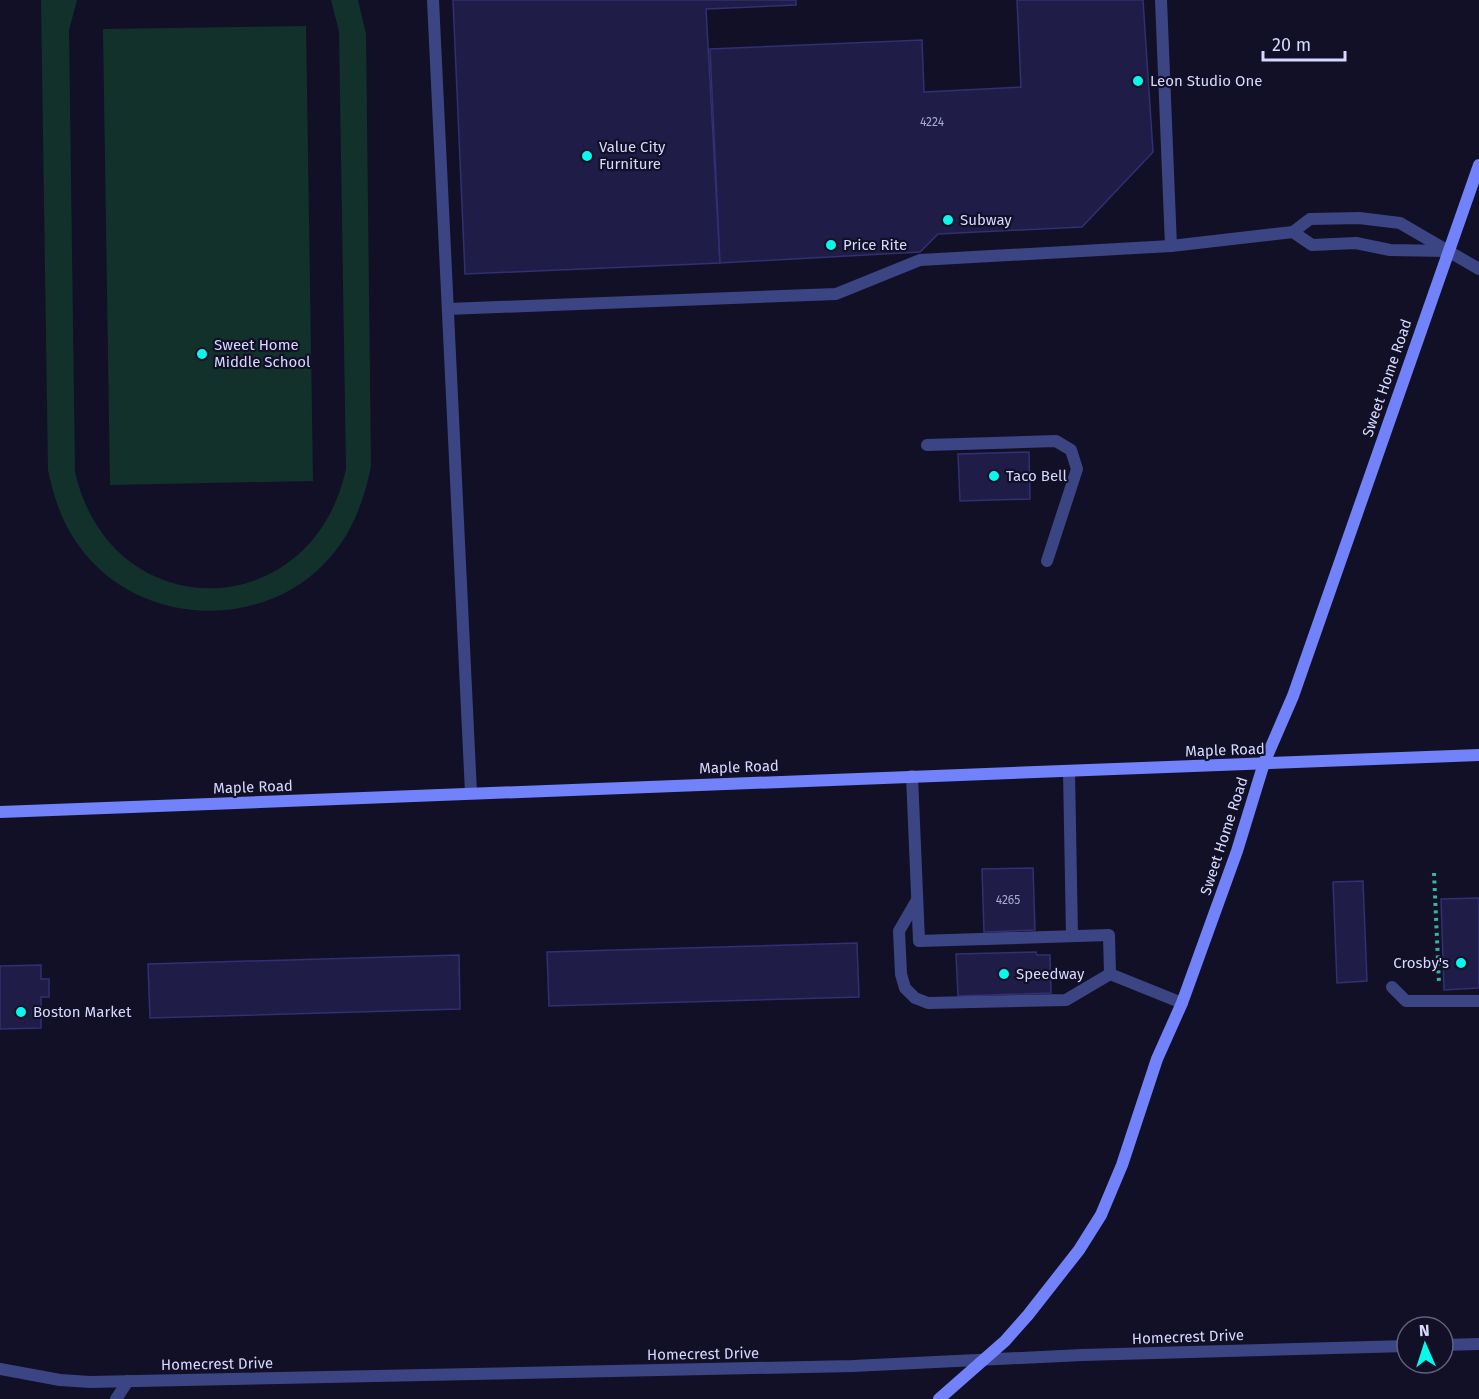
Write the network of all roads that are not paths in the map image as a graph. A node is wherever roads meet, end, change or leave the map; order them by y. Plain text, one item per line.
1 (433, 0) edge
2 (1161, 0) edge
3 (1479, 165) edge
4 (1293, 232) junction
5 (1171, 246) junction
6 (1447, 251) junction
7 (1479, 269) edge
8 (448, 309) junction
9 (927, 445) dead end
10 (1047, 561) dead end
11 (1479, 755) edge
12 (1264, 763) junction
13 (1069, 771) junction
14 (912, 776) junction
15 (471, 793) junction
16 (0, 812) edge
17 (917, 900) junction
18 (1072, 936) junction
19 (1110, 974) junction
20 (1392, 987) dead end
21 (1479, 1001) edge
22 (1182, 1003) junction
23 (1479, 1344) edge
24 (1455, 1345) edge
25 (1395, 1346) edge
26 (983, 1360) junction
27 (0, 1369) edge
28 (128, 1381) junction
29 (116, 1399) edge
30 (939, 1399) edge

1 - 8 street
2 - 5 street
3 - 6 main road, Sweet Home Road
4 - 5 street
4 - 6 street
4 - 6 street
5 - 8 street
6 - 7 street
6 - 12 main road, Sweet Home Road
8 - 15 street
9 - 10 street
11 - 12 main road, Maple Road
12 - 13 main road, Maple Road
12 - 22 main road, Sweet Home Road
13 - 14 main road, Maple Road
13 - 18 street
14 - 15 main road, Maple Road
14 - 17 street
15 - 16 main road, Maple Road
17 - 18 street
17 - 19 street
18 - 19 street
19 - 22 street
20 - 21 street
22 - 26 main road, Sweet Home Road
23 - 24 street
25 - 26 street, Homecrest Drive
26 - 28 street, Homecrest Drive
26 - 30 main road, Sweet Home Road
27 - 28 street, Homecrest Drive
28 - 29 street

